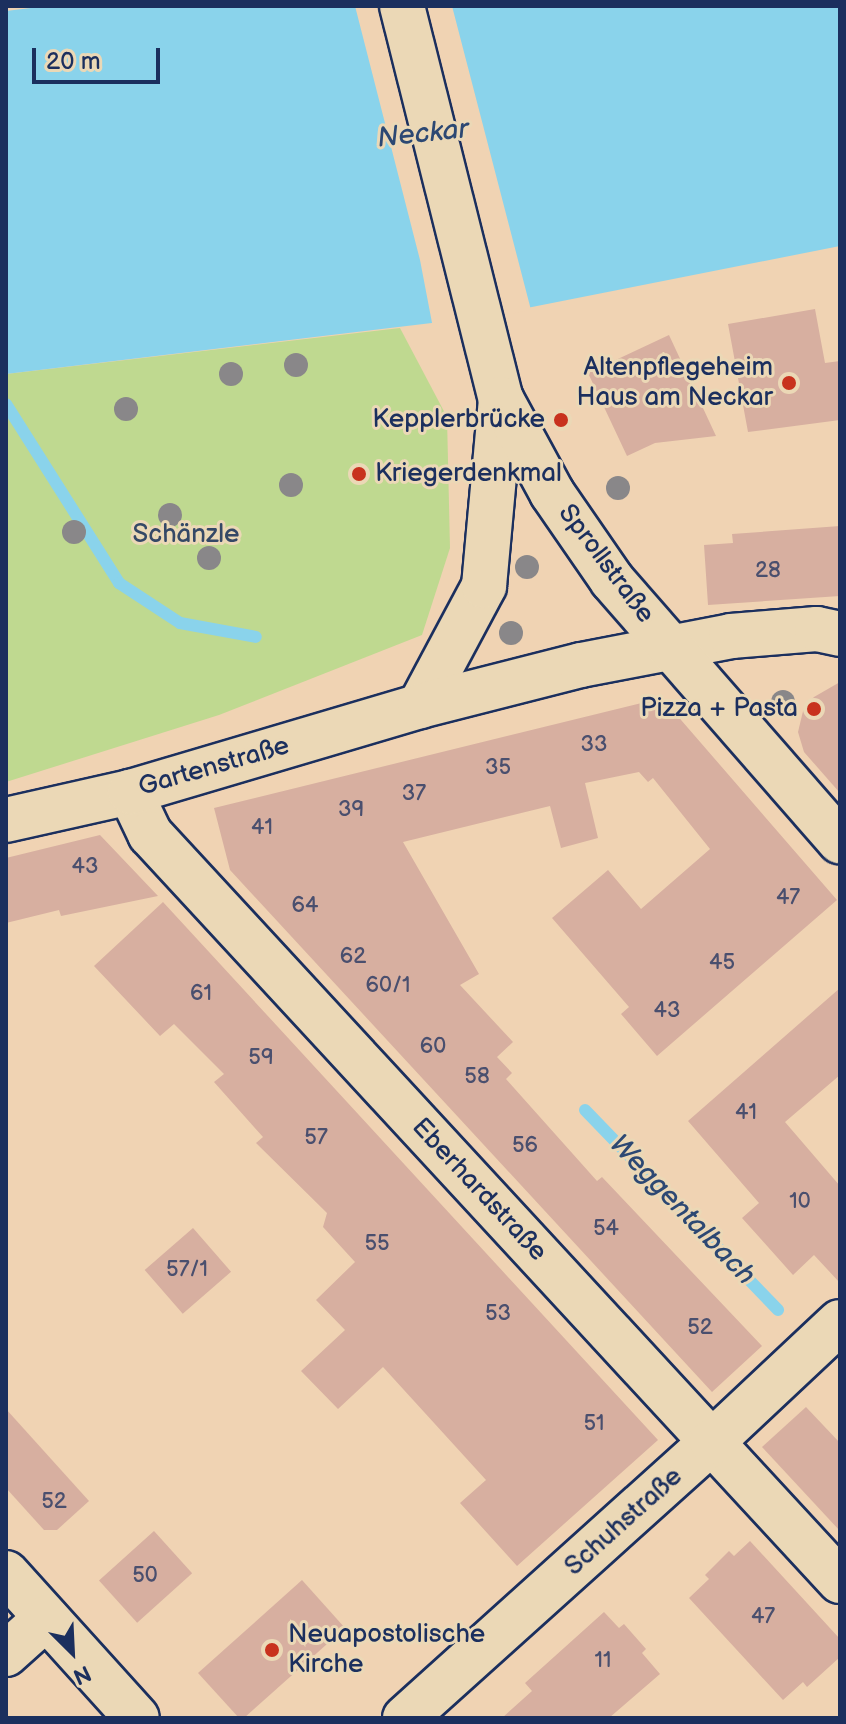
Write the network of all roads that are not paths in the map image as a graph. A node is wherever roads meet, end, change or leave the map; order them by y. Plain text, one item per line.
1 (402, 6) edge
2 (499, 390) junction
3 (840, 634) edge
4 (672, 647) junction
5 (420, 706) junction
6 (130, 792) junction
7 (6, 820) edge
8 (840, 841) edge
9 (840, 1322) edge
10 (712, 1442) junction
11 (6, 1573) edge
12 (840, 1581) edge
13 (46, 1618) junction
14 (6, 1654) edge
15 (137, 1718) edge
16 (405, 1718) edge

1 - 2 street, Sprollstraße
2 - 4 street, Sprollstraße
2 - 5 street
3 - 4 street, Gartenstraße
4 - 5 street, Gartenstraße
4 - 8 street, Sprollstraße
5 - 6 street, Gartenstraße
6 - 7 street, Gartenstraße
6 - 10 street, Eberhardstraße
9 - 10 street, Schuhstraße
10 - 12 street, Eberhardstraße
10 - 16 street, Schuhstraße
11 - 13 street
13 - 14 street
13 - 15 street

